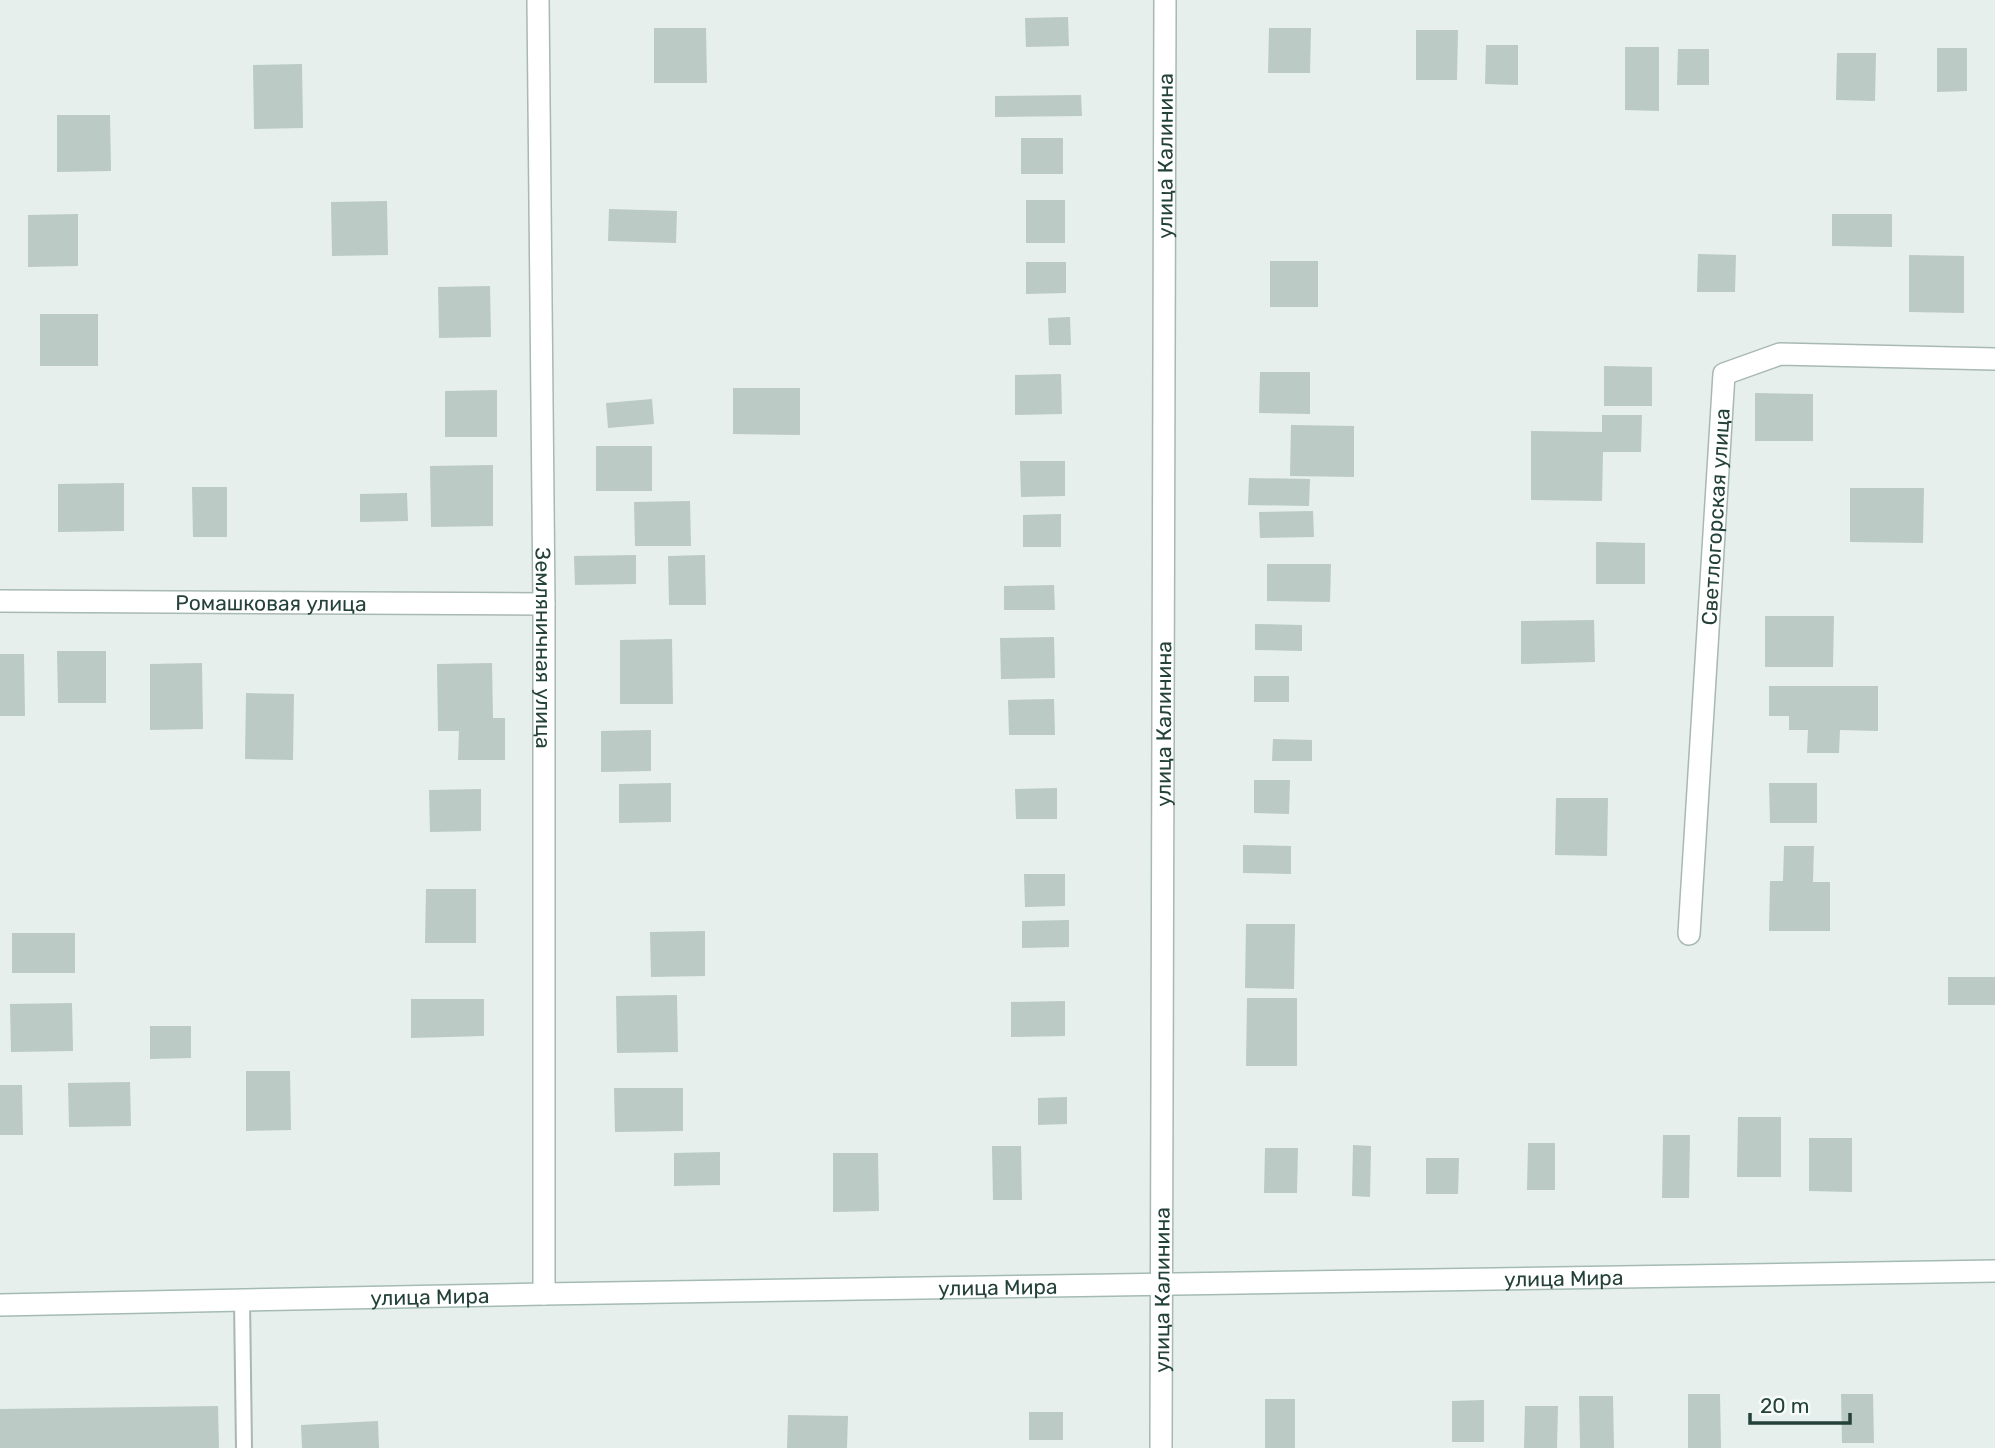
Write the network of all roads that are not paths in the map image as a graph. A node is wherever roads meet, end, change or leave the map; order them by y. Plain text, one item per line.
1 (538, 0) edge
2 (1165, 0) edge
3 (1995, 359) edge
4 (0, 601) edge
5 (544, 604) junction
6 (1689, 934) dead end
7 (1995, 1271) edge
8 (1161, 1285) junction
9 (544, 1294) junction
10 (242, 1300) junction
11 (0, 1305) edge
12 (244, 1448) edge
13 (1161, 1448) edge

1 - 5 street, Земляничная улица
2 - 8 street, улица Калинина
3 - 6 street, Светлогорская улица
4 - 5 street, Ромашковая улица
5 - 9 street, Земляничная улица
7 - 8 street, улица Мира
8 - 9 street, улица Мира
8 - 13 street, улица Калинина
9 - 10 street, улица Мира
10 - 11 street, улица Мира
10 - 12 lane

